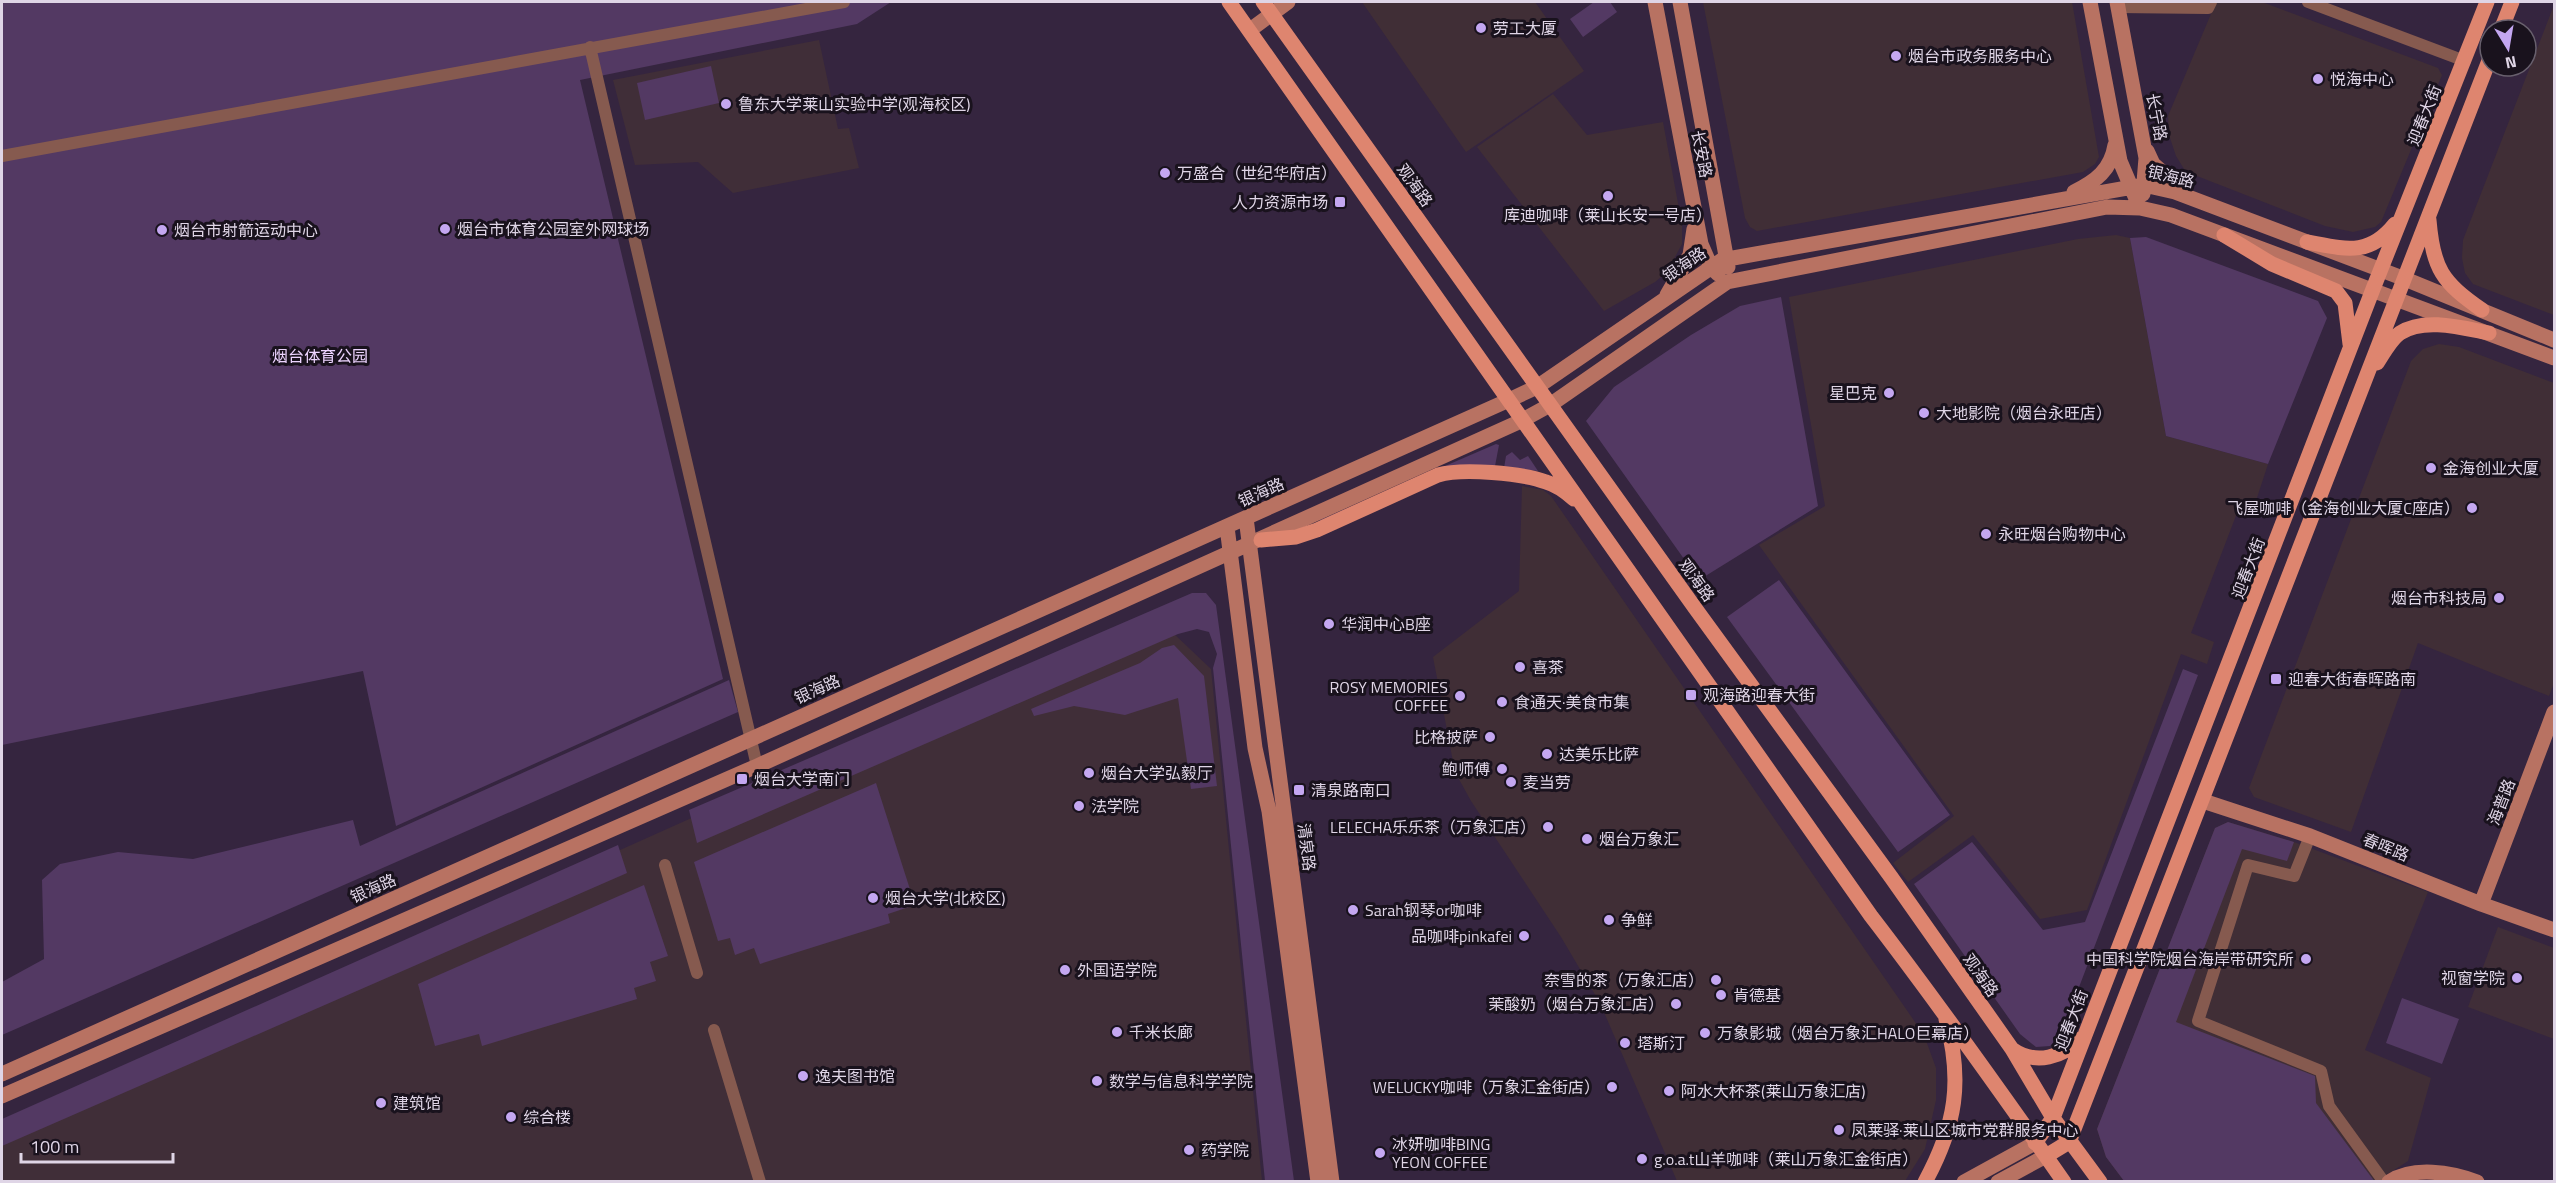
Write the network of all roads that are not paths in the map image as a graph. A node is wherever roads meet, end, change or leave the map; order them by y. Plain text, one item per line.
1 (844, 2) edge
2 (1229, 2) edge
3 (1288, 2) edge
4 (1655, 2) edge
5 (1680, 2) edge
6 (2090, 2) edge
7 (2211, 2) edge
8 (2308, 2) edge
9 (2487, 2) edge
10 (2512, 2) edge
11 (2118, 4) edge
12 (1267, 8) edge
13 (2506, 18) edge
14 (1250, 30) junction
15 (590, 47) junction
16 (2464, 61) junction
17 (2482, 78) edge
18 (2136, 106) junction
19 (2111, 112) junction
20 (2116, 136) junction
21 (2143, 143) junction
22 (2, 156) edge
23 (2137, 185) junction
24 (1716, 191) junction
25 (1692, 196) junction
26 (2064, 197) junction
27 (2200, 202) junction
28 (2140, 208) junction
29 (2404, 212) junction
30 (1696, 214) junction
31 (2429, 216) junction
32 (2224, 235) junction
33 (2307, 242) junction
34 (1729, 259) junction
35 (1711, 267) junction
36 (2381, 270) junction
37 (2405, 279) junction
38 (1727, 282) junction
39 (2373, 289) junction
40 (2396, 297) junction
41 (1665, 299) junction
42 (2482, 310) junction
43 (2489, 333) junction
44 (2554, 340) edge
45 (2350, 349) junction
46 (2554, 358) edge
47 (2364, 380) junction
48 (1537, 387) junction
49 (1509, 400) junction
50 (1550, 405) junction
51 (1521, 421) junction
52 (1588, 510) junction
53 (1246, 518) junction
54 (1227, 527) junction
55 (1256, 542) junction
56 (1231, 553) junction
57 (2554, 712) edge
58 (750, 739) junction
59 (757, 766) junction
60 (2203, 801) junction
61 (2310, 836) junction
62 (665, 865) dead end
63 (2481, 904) junction
64 (2554, 930) edge
65 (697, 973) dead end
66 (1942, 1008) junction
67 (714, 1030) dead end
68 (2084, 1036) junction
69 (2012, 1049) junction
70 (2, 1074) edge
71 (2, 1096) edge
72 (2053, 1118) junction
73 (2069, 1142) junction
74 (2035, 1143) junction
75 (2046, 1156) junction
76 (760, 1182) edge
77 (1318, 1182) edge
78 (1332, 1182) edge
79 (1925, 1182) edge
80 (1964, 1182) edge
81 (1998, 1182) edge
82 (2064, 1182) edge
83 (2100, 1182) edge
84 (2387, 1182) edge
85 (2476, 1182) edge

1 - 15 street
2 - 14 main road
3 - 12 main road
4 - 25 main road, 长安路
5 - 24 main road
6 - 19 main road, 长宁路
7 - 11 street
8 - 16 street
9 - 16 main road, 迎春大街
10 - 13 main road
11 - 18 main road, 长宁路
12 - 14 main road
12 - 48 main road, 观海路
14 - 49 main road
15 - 22 street
15 - 58 street
16 - 29 main road, 迎春大街
17 - 31 main road
18 - 19 main road
18 - 21 main road, 长宁路
19 - 20 main road, 长宁路
20 - 23 main road, 长宁路
20 - 26 main road
21 - 23 main road, 长宁路
21 - 27 main road
23 - 26 main road, 银海路
23 - 27 main road, 银海路
23 - 28 main road, 长宁路
24 - 25 main road
24 - 34 main road
25 - 30 main road, 长安路
26 - 34 main road, 银海路
27 - 33 main road, 银海路
28 - 32 main road
28 - 38 main road
29 - 33 main road
29 - 36 main road, 迎春大街
30 - 35 main road, 长安路
30 - 41 main road
31 - 37 main road
31 - 42 main road
32 - 39 main road
32 - 45 main road
33 - 36 main road, 银海路
34 - 35 main road, 银海路
34 - 38 main road
35 - 38 main road, 长安路
35 - 41 main road, 银海路
36 - 37 main road, 银海路
36 - 39 main road, 迎春大街
37 - 40 main road
37 - 42 main road, 银海路
38 - 50 main road
39 - 40 main road
39 - 45 main road, 迎春大街
40 - 43 main road
40 - 47 main road
41 - 48 main road, 银海路
42 - 44 main road, 银海路
43 - 46 main road
43 - 47 main road
45 - 68 main road, 迎春大街
47 - 60 main road
48 - 49 main road, 银海路
48 - 50 main road, 观海路
49 - 51 main road
49 - 53 main road, 银海路
50 - 51 main road
50 - 69 main road, 观海路
51 - 52 main road
51 - 55 main road
52 - 55 main road
52 - 66 main road
53 - 54 main road, 银海路
53 - 55 main road, 清泉路
54 - 56 main road, 清泉路
54 - 58 main road, 银海路
55 - 56 main road
55 - 78 main road, 清泉路
56 - 59 main road
56 - 77 main road, 清泉路
57 - 63 main road, 海普路
58 - 59 street
58 - 70 main road, 银海路
59 - 71 main road
60 - 61 main road, 春晖路
60 - 73 main road
61 - 63 main road, 春晖路
61 - 84 street
62 - 65 street
63 - 64 main road, 春晖路
66 - 74 main road
66 - 79 main road
67 - 76 street
68 - 69 main road
68 - 72 main road, 迎春大街
69 - 72 main road, 观海路
72 - 73 main road, 观海路
72 - 74 main road, 迎春大街
73 - 75 main road
73 - 83 main road, 观海路
74 - 75 main road
74 - 80 main road
75 - 81 main road
75 - 82 main road
84 - 85 main road

